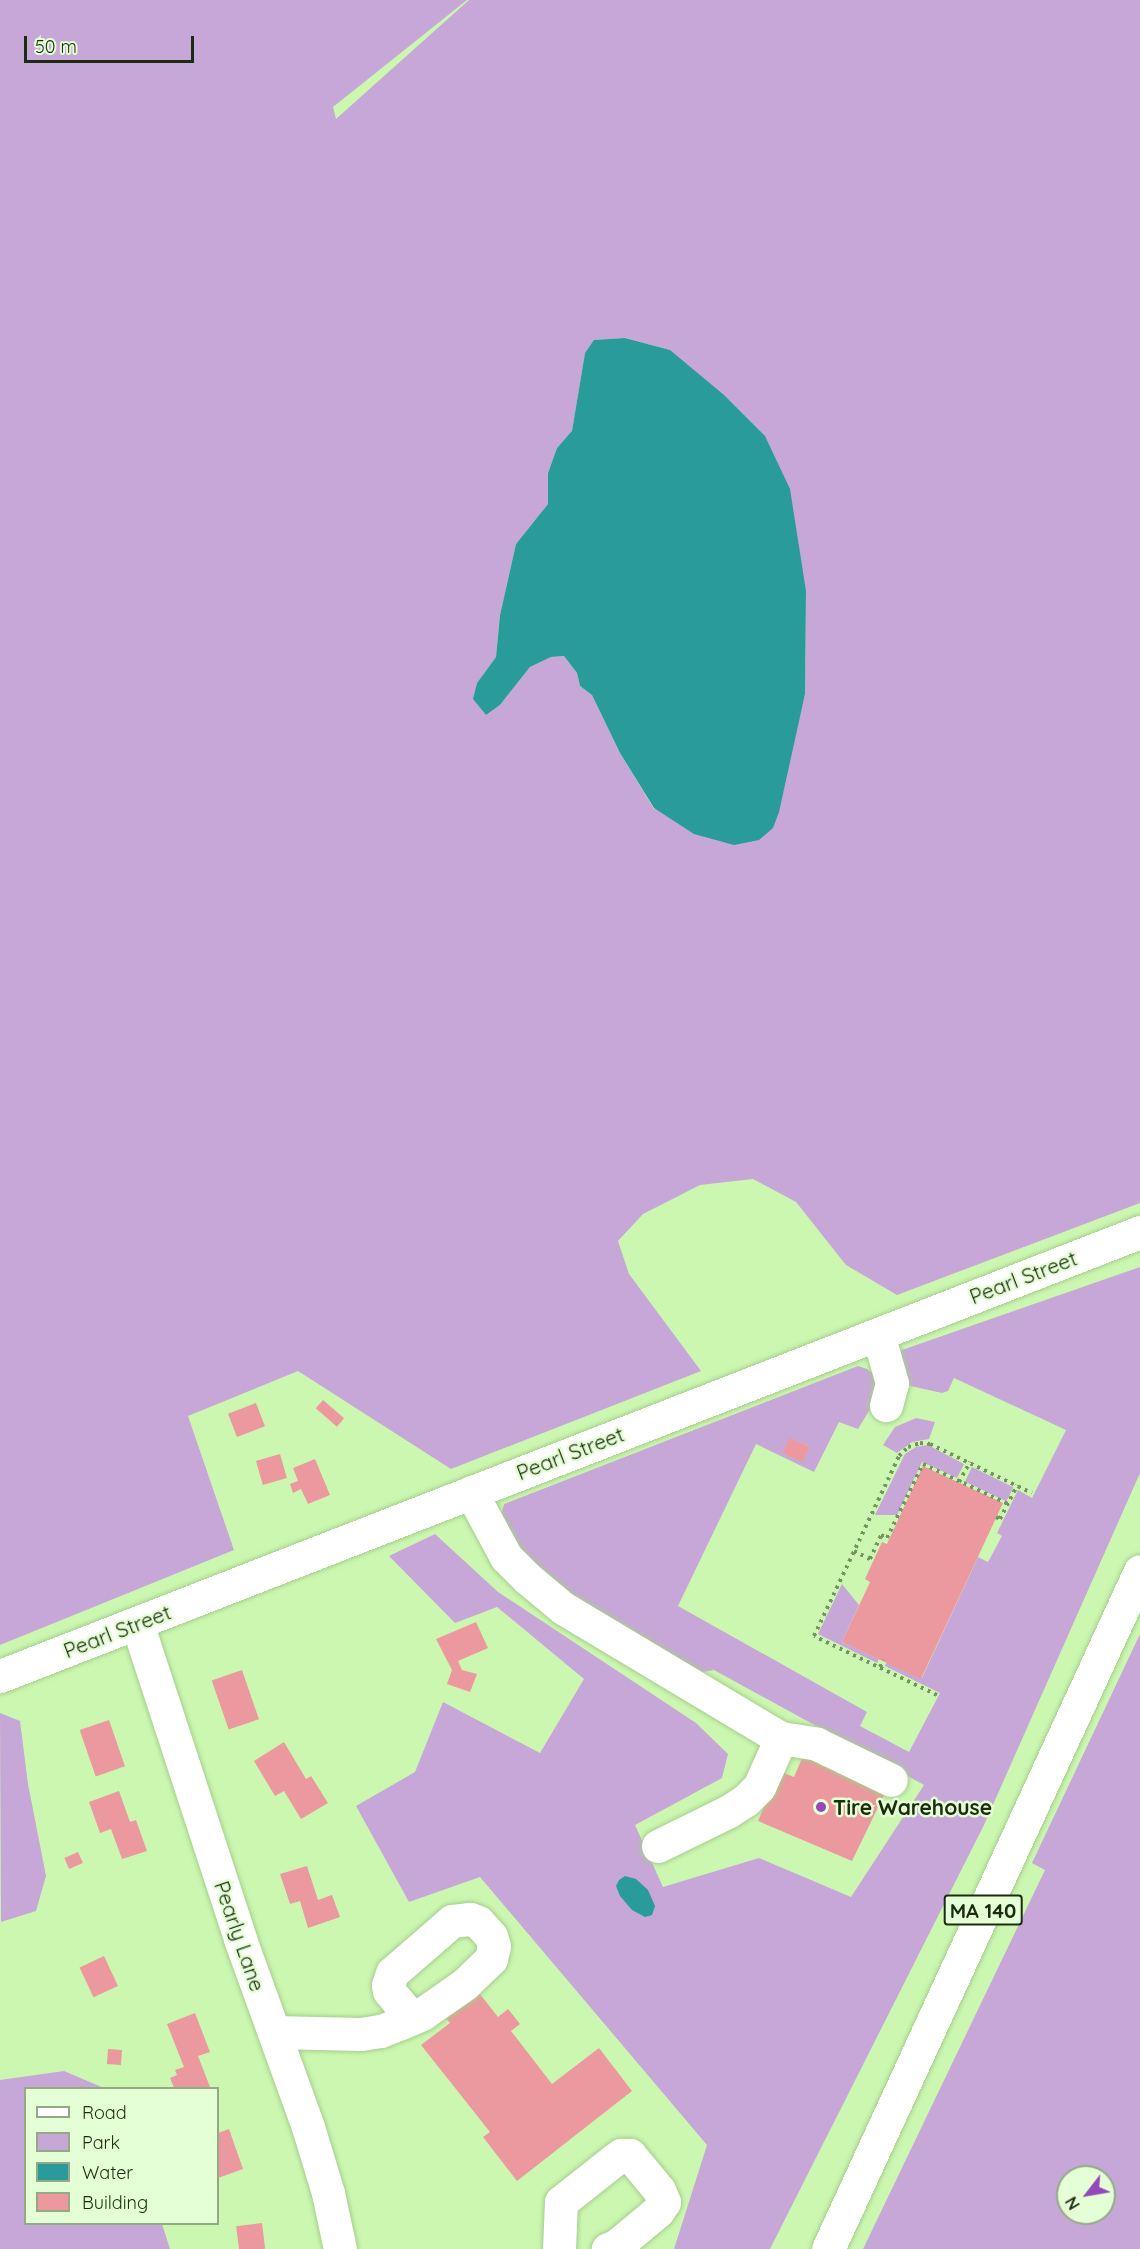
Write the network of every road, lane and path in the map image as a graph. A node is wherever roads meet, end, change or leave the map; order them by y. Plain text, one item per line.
1 (1140, 1232) edge
2 (878, 1334) junction
3 (886, 1405) dead end
4 (969, 1462) junction
5 (959, 1482) junction
6 (1017, 1485) junction
7 (471, 1492) junction
8 (1032, 1493) dead end
9 (1008, 1504) junction
10 (996, 1517) dead end
11 (854, 1551) junction
12 (1140, 1571) edge
13 (137, 1623) junction
14 (883, 1660) dead end
15 (880, 1667) junction
16 (0, 1676) edge
17 (937, 1695) dead end
18 (781, 1738) junction
19 (891, 1780) dead end
20 (658, 1846) dead end
21 (412, 2018) dead end
22 (274, 2032) junction
23 (340, 2249) edge
24 (559, 2249) edge
25 (608, 2249) edge
26 (828, 2249) edge

1 - 2 main road, Pearl Street
2 - 3 main road
2 - 7 main road, Pearl Street
4 - 5 path
4 - 6 path
4 - 11 path
5 - 9 path
5 - 11 path
6 - 8 path
6 - 9 path
7 - 13 main road, Pearl Street
7 - 18 main road
9 - 10 path
11 - 15 path
12 - 26 main road, MA 140
13 - 16 main road, Pearl Street
13 - 22 main road, Pearly Lane
14 - 15 path
15 - 17 path
18 - 19 main road
18 - 20 main road
21 - 22 main road
22 - 23 main road, Pearly Lane
24 - 25 main road

